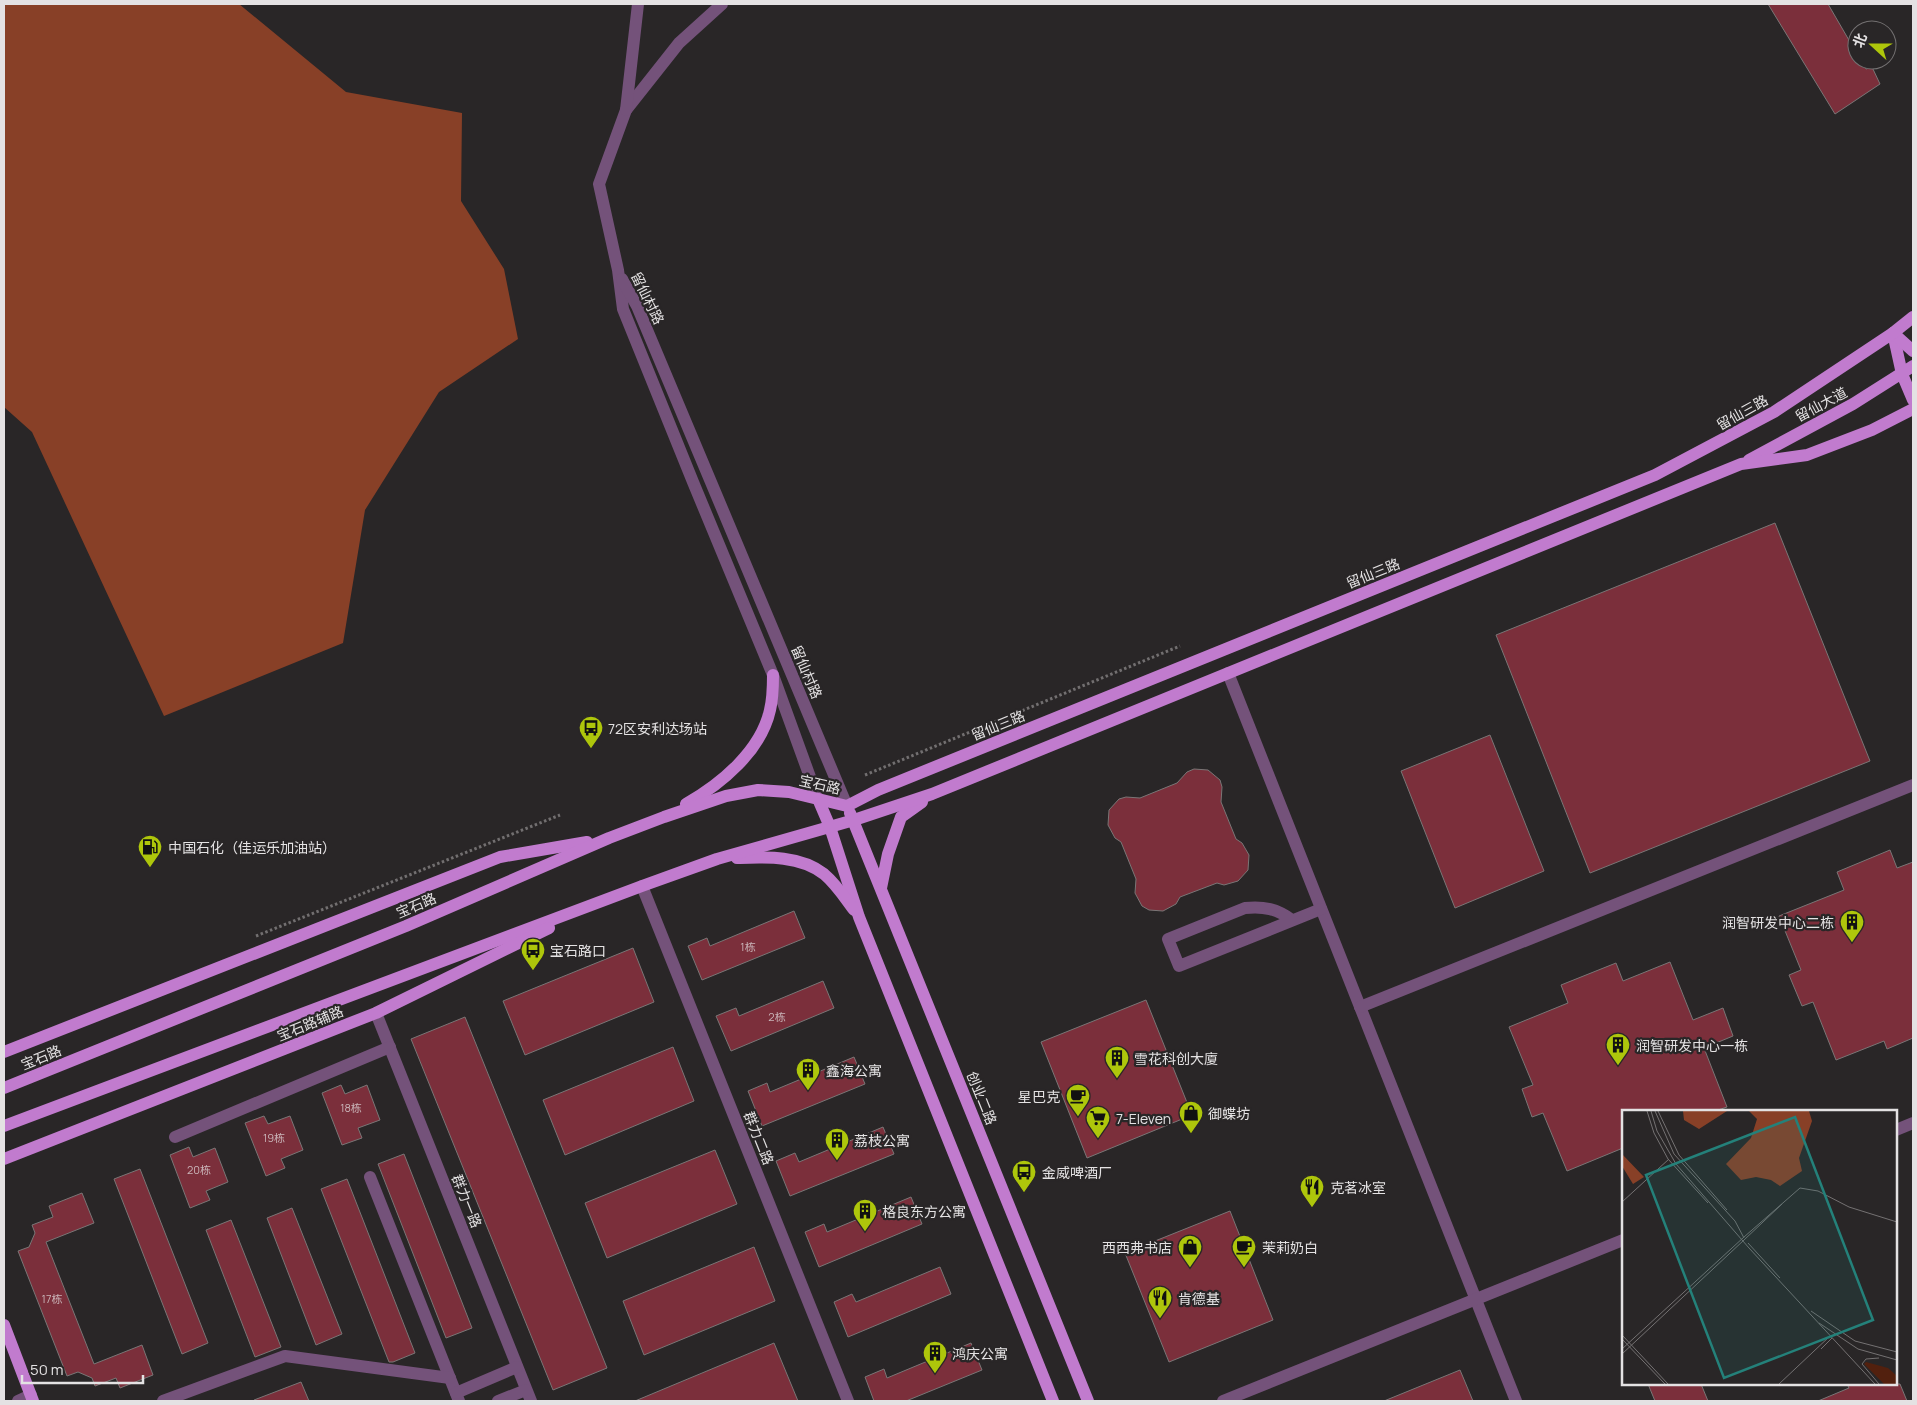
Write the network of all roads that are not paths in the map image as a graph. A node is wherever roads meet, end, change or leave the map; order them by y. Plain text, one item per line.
1 (638, 4) edge
2 (722, 4) edge
3 (626, 110) junction
4 (618, 270) junction
5 (1913, 317) edge
6 (1893, 333) junction
7 (1913, 352) edge
8 (1913, 366) edge
9 (1902, 374) junction
10 (1913, 400) edge
11 (1913, 409) edge
12 (1740, 464) junction
13 (1228, 674) junction
14 (773, 675) junction
15 (1913, 785) edge
16 (932, 794) junction
17 (818, 799) junction
18 (847, 806) junction
19 (664, 817) junction
20 (854, 820) junction
21 (830, 827) junction
22 (609, 838) junction
23 (717, 859) junction
24 (642, 886) junction
25 (881, 888) junction
26 (619, 894) junction
27 (1321, 909) junction
28 (859, 917) junction
29 (1292, 920) junction
30 (1360, 1007) junction
31 (376, 1013) junction
32 (390, 1047) junction
33 (4, 1052) edge
34 (4, 1088) edge
35 (1913, 1123) edge
36 (4, 1126) edge
37 (1897, 1130) edge
38 (175, 1137) dead end
39 (4, 1159) edge
40 (370, 1177) dead end
41 (1622, 1240) edge
42 (1476, 1300) junction
43 (4, 1326) edge
44 (517, 1367) junction
45 (450, 1378) junction
46 (529, 1395) edge
47 (458, 1397) edge
48 (32, 1398) edge
49 (18, 1401) edge
50 (163, 1401) edge
51 (498, 1401) edge
52 (848, 1401) edge
53 (1053, 1401) edge
54 (1088, 1401) edge
55 (1223, 1401) edge
56 (1516, 1401) edge

1 - 3 street
2 - 3 street
3 - 4 street
4 - 14 street, 留仙村路
4 - 18 street, 留仙村路
5 - 6 main road
6 - 7 main road
6 - 9 main road
6 - 18 main road, 留仙三路
8 - 9 main road, 留仙大道
9 - 10 main road
9 - 12 main road, 留仙大道
11 - 12 main road
12 - 13 main road
13 - 16 main road
13 - 27 street
14 - 17 street, 留仙村路
14 - 19 main road
15 - 30 street
16 - 20 main road
16 - 25 main road
17 - 18 main road, 宝石路
17 - 19 main road, 宝石路
17 - 21 main road
18 - 20 main road, 创业二路
19 - 22 main road, 宝石路
20 - 21 main road
20 - 25 main road, 创业二路
21 - 23 main road
21 - 28 main road
22 - 33 main road
22 - 34 main road, 宝石路
23 - 24 main road
23 - 28 main road
24 - 26 main road
24 - 52 street, 群力二路
25 - 54 main road, 创业二路
26 - 31 main road, 宝石路辅路
26 - 36 main road
27 - 29 street
27 - 30 street
28 - 53 main road
29 - 29 street
30 - 42 street
31 - 32 street, 群力一路
31 - 39 main road, 宝石路辅路
32 - 38 street
32 - 44 street, 群力一路
35 - 37 street
40 - 45 street
41 - 42 street
42 - 55 street
42 - 56 street
43 - 48 main road
44 - 46 street, 群力一路
44 - 47 street
45 - 47 street
45 - 50 street
46 - 51 street
48 - 49 street

